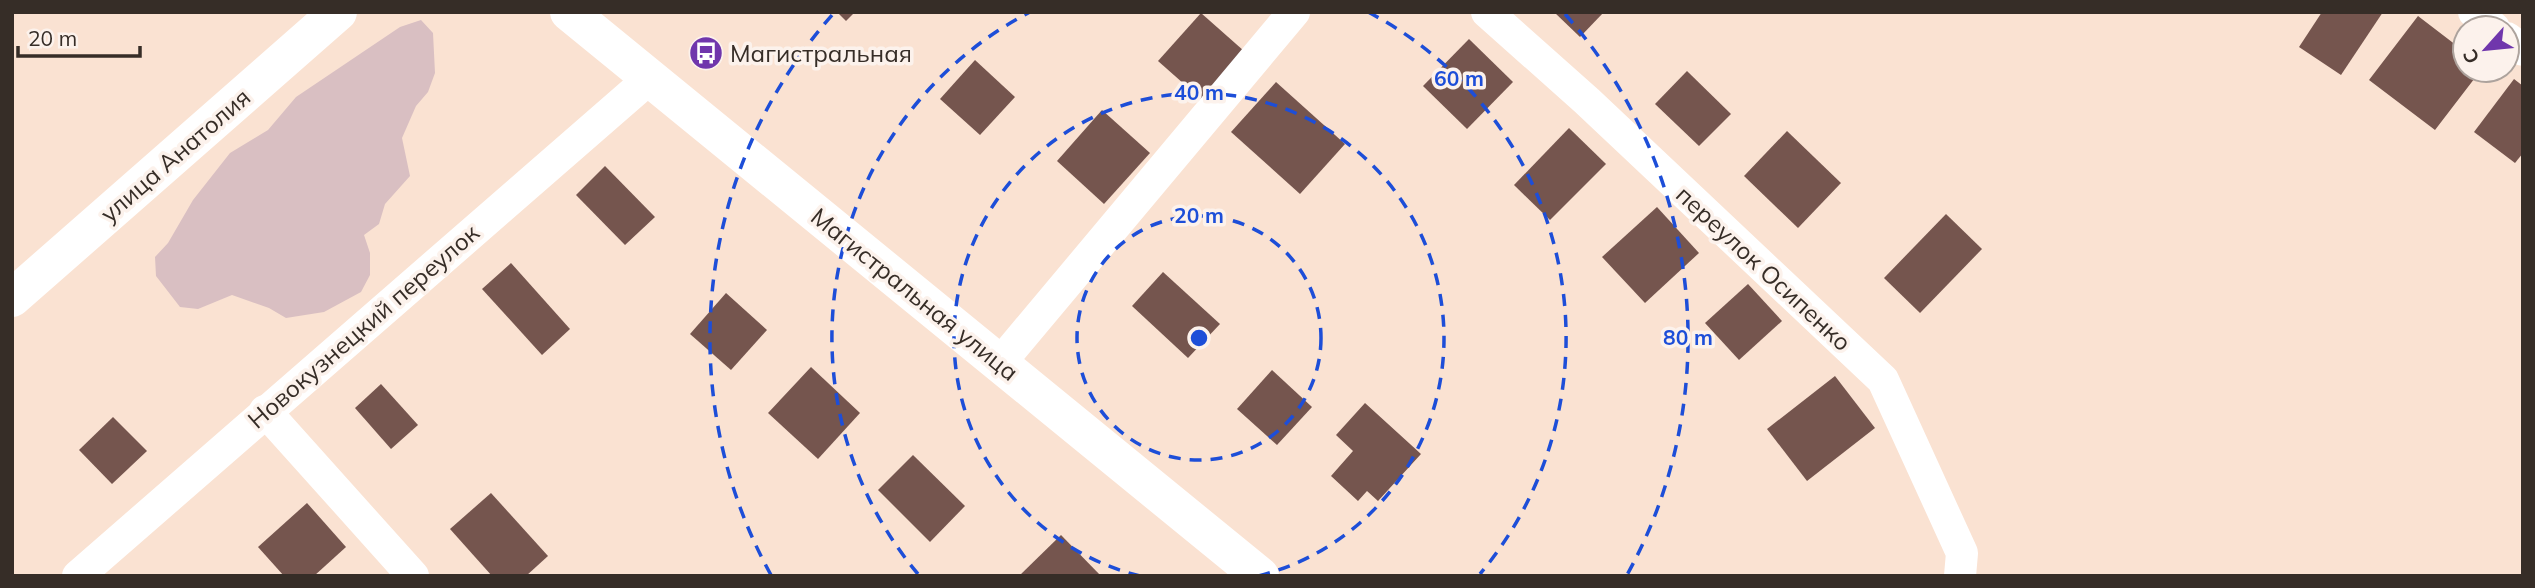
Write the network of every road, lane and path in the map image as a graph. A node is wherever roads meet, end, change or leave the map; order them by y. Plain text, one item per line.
1 (338, 12) edge
2 (569, 12) edge
3 (1294, 12) edge
4 (1487, 12) edge
5 (650, 78) junction
6 (12, 298) edge
7 (999, 363) junction
8 (265, 411) junction
9 (78, 576) edge
10 (413, 576) edge
11 (1260, 576) edge
12 (1960, 576) edge

1 - 6 street, улица Анатолия
2 - 5 street, Магистральная улица
3 - 7 street
4 - 12 street, переулок Осипенко
5 - 7 street, Магистральная улица
5 - 8 street, Новокузнецкий переулок
7 - 11 street, Магистральная улица
8 - 9 street, Новокузнецкий переулок
8 - 10 street

